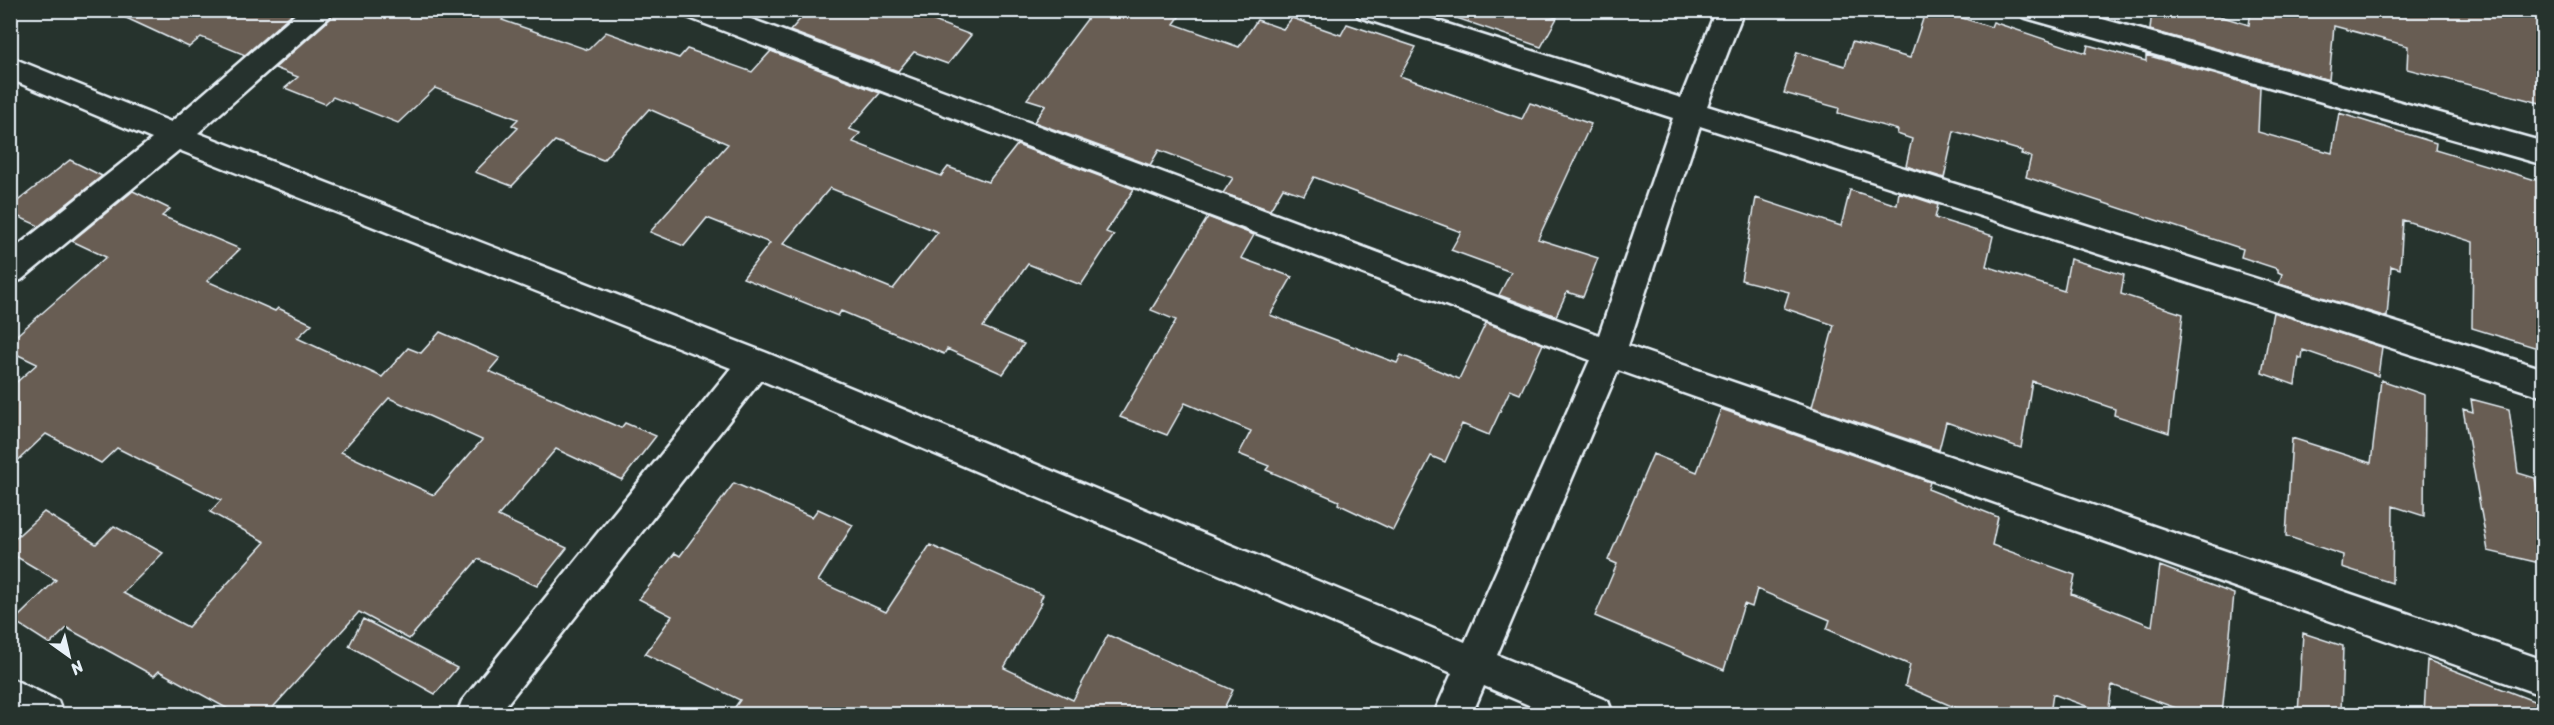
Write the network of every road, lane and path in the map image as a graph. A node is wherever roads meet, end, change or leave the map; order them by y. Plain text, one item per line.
1 (319, 10) edge
2 (698, 10) edge
3 (1369, 10) edge
4 (1730, 10) edge
5 (2033, 10) edge
6 (10, 67) edge
7 (1690, 112) junction
8 (175, 136) junction
9 (2544, 154) edge
10 (10, 272) edge
11 (1609, 353) junction
12 (755, 363) junction
13 (2544, 383) edge
14 (1474, 663) junction
15 (2544, 678) edge
16 (10, 696) edge
17 (44, 714) edge
18 (476, 714) edge
19 (1453, 714) edge
20 (1594, 714) edge

1 - 8 street
2 - 11 street
3 - 7 street
4 - 7 street
5 - 9 street
6 - 8 street
7 - 11 street
7 - 13 street
8 - 10 street
8 - 12 street
11 - 14 street
11 - 15 street
12 - 14 street
12 - 18 street
14 - 19 street
14 - 20 street
16 - 17 street

